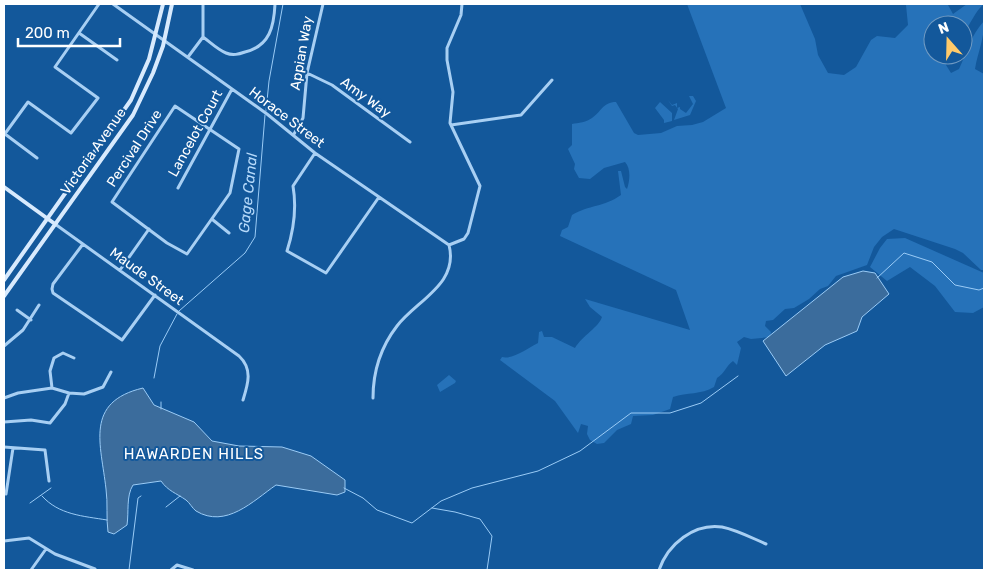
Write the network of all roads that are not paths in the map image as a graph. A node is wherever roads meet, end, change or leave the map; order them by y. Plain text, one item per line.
1 (99, 4) edge
2 (113, 4) edge
3 (163, 4) edge
4 (172, 4) edge
5 (203, 4) edge
6 (275, 4) edge
7 (323, 4) edge
8 (462, 4) edge
9 (79, 33) junction
10 (156, 34) junction
11 (203, 38) junction
12 (165, 41) junction
13 (188, 57) junction
14 (117, 60) dead end
15 (307, 73) junction
16 (552, 80) dead end
17 (232, 89) junction
18 (451, 126) junction
19 (211, 130) junction
20 (294, 134) junction
21 (4, 135) edge
22 (410, 142) dead end
23 (314, 153) junction
24 (37, 158) dead end
25 (4, 187) edge
26 (178, 188) dead end
27 (379, 197) junction
28 (48, 219) junction
29 (213, 220) junction
30 (55, 224) junction
31 (149, 229) junction
32 (229, 233) dead end
33 (83, 244) junction
34 (449, 245) junction
35 (454, 245) junction
36 (450, 251) junction
37 (120, 270) junction
38 (4, 280) edge
39 (155, 295) junction
40 (4, 296) edge
41 (39, 305) dead end
42 (17, 310) dead end
43 (31, 320) junction
44 (4, 346) edge
45 (74, 358) dead end
46 (111, 372) dead end
47 (52, 388) junction
48 (69, 393) junction
49 (4, 398) edge
50 (373, 398) dead end
51 (243, 400) dead end
52 (4, 422) edge
53 (4, 447) edge
54 (13, 448) junction
55 (49, 481) dead end
56 (6, 494) dead end
57 (4, 541) edge
58 (766, 544) dead end
59 (46, 549) junction
60 (172, 568) edge
61 (95, 569) edge
62 (31, 570) edge
63 (193, 570) edge
64 (659, 570) edge

1 - 9 street
2 - 10 street, Horace Street
3 - 10 main road, Victoria Avenue
4 - 12 main road, Victoria Avenue
5 - 11 street
6 - 11 street
7 - 15 street, Appian Way
8 - 18 street
9 - 14 street
9 - 21 street
10 - 12 street, Horace Street
10 - 28 main road, Victoria Avenue
11 - 13 street
12 - 13 street, Horace Street
12 - 30 main road, Victoria Avenue
13 - 17 street, Horace Street
15 - 20 street, Appian Way
15 - 22 street, Amy Way
16 - 18 street
17 - 19 street, Lancelot Court
17 - 20 street, Horace Street
18 - 35 street
19 - 26 street, Lancelot Court
19 - 29 street
19 - 31 street, Percival Drive
20 - 23 street, Horace Street
21 - 24 street
23 - 27 street, Horace Street
23 - 27 street
25 - 28 main road, Maude Street
27 - 34 street, Horace Street
28 - 30 main road, Maude Street
28 - 38 main road, Victoria Avenue
29 - 31 street
29 - 32 street
30 - 33 street, Maude Street
30 - 40 main road, Victoria Avenue
31 - 37 street
33 - 37 street, Maude Street
33 - 39 street
34 - 35 street
34 - 36 street
35 - 36 street
36 - 50 street
37 - 39 street, Maude Street
39 - 51 street, Maude Street
41 - 43 street
42 - 43 street
43 - 44 street
45 - 47 street
46 - 48 street
47 - 48 street
47 - 49 street
48 - 52 street
53 - 54 street
54 - 55 street
54 - 56 street
57 - 59 street
58 - 64 street
59 - 61 street
59 - 62 street
60 - 63 street

